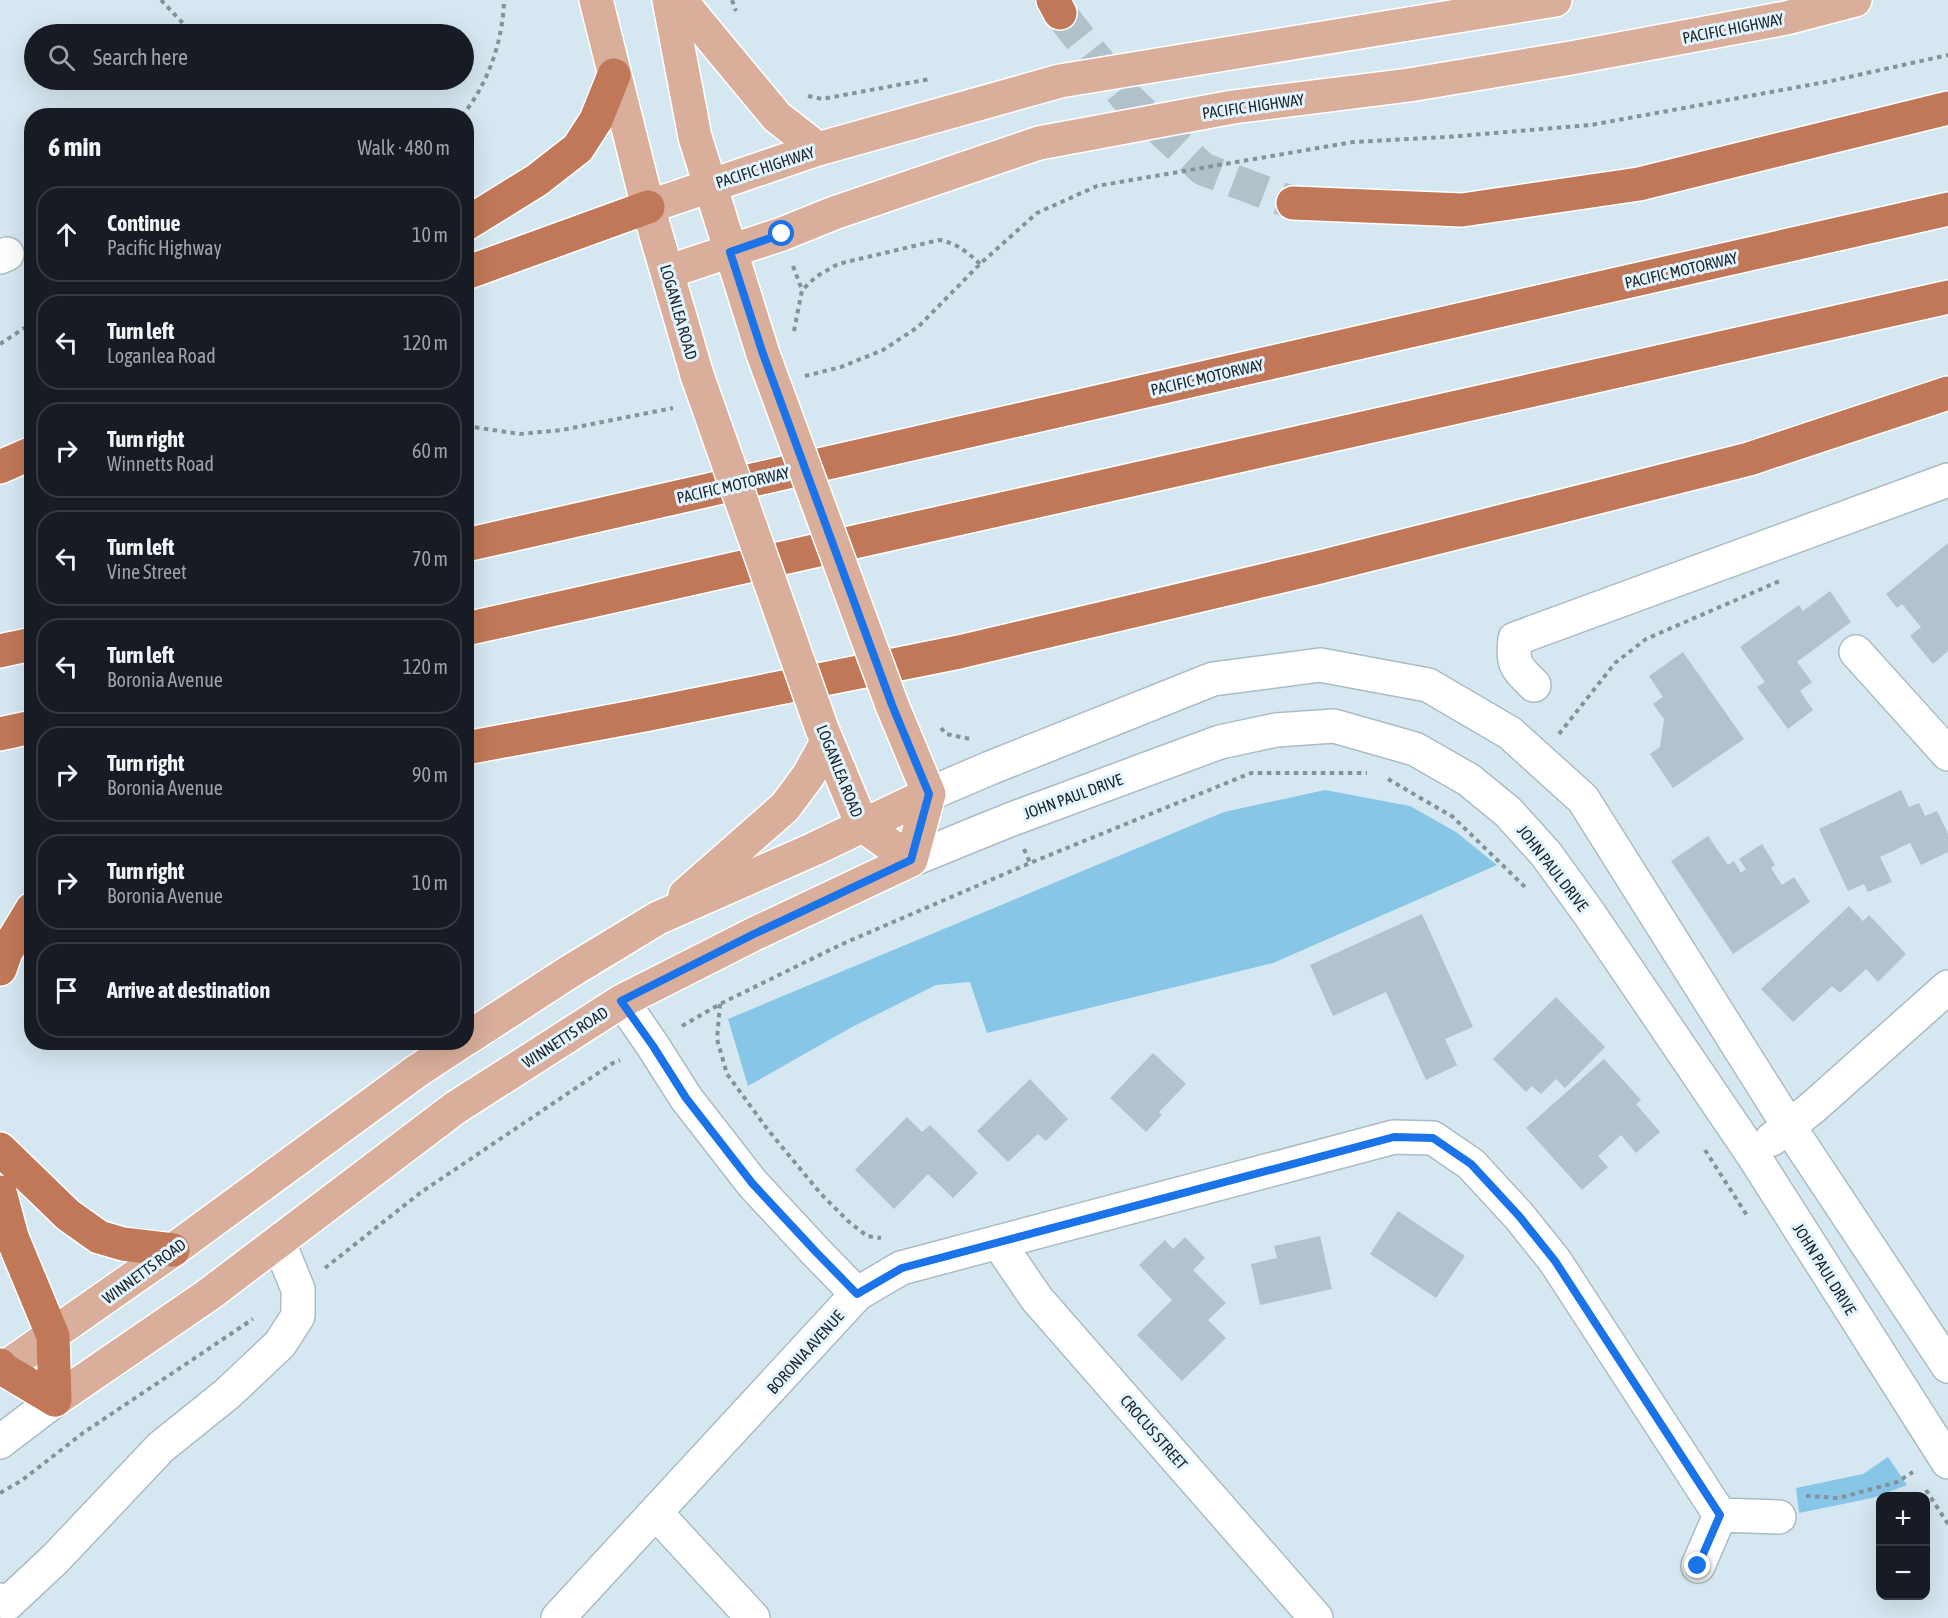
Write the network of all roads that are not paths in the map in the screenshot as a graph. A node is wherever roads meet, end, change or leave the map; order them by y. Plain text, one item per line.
1 (596, 0) edge
2 (669, 0) edge
3 (680, 0) edge
4 (1555, 0) edge
5 (1855, 0) edge
6 (614, 75) junction
7 (1948, 108) edge
8 (818, 149) junction
9 (710, 185) junction
10 (1293, 203) tunnel mouth
11 (648, 207) junction
12 (1948, 209) edge
13 (474, 220) edge
14 (730, 252) junction
15 (474, 270) edge
16 (667, 272) junction
17 (1948, 297) edge
18 (1948, 393) edge
19 (24, 456) edge
20 (0, 467) edge
21 (1948, 480) edge
22 (474, 543) edge
23 (474, 627) edge
24 (24, 646) edge
25 (0, 651) edge
26 (1856, 652) dead end
27 (1534, 685) dead end
28 (24, 729) edge
29 (0, 734) edge
30 (825, 736) junction
31 (474, 747) edge
32 (1948, 754) edge
33 (929, 794) junction
34 (862, 825) junction
35 (911, 860) junction
36 (658, 918) junction
37 (24, 922) edge
38 (0, 969) edge
39 (1948, 987) edge
40 (621, 1001) junction
41 (474, 1034) edge
42 (449, 1050) edge
43 (1788, 1125) junction
44 (0, 1149) edge
45 (1753, 1155) junction
46 (0, 1192) edge
47 (998, 1242) junction
48 (279, 1243) junction
49 (173, 1250) junction
50 (857, 1294) junction
51 (52, 1336) junction
52 (1948, 1366) edge
53 (1, 1368) edge
54 (55, 1400) junction
55 (0, 1442) edge
56 (1948, 1462) edge
57 (1787, 1506) road end
58 (656, 1513) junction
59 (1720, 1515) junction
60 (1698, 1566) dead end
61 (0, 1600) edge
62 (558, 1618) edge
63 (753, 1618) edge
64 (1316, 1618) edge

1 - 6 main road, LOGANLEA ROAD
2 - 9 main road
3 - 8 main road
4 - 8 main road, PACIFIC HIGHWAY
5 - 14 main road, PACIFIC HIGHWAY
6 - 11 main road, LOGANLEA ROAD
6 - 13 highway
7 - 10 highway
8 - 9 main road, PACIFIC HIGHWAY
9 - 11 main road, PACIFIC HIGHWAY
9 - 14 main road
11 - 15 highway
11 - 16 main road, LOGANLEA ROAD
12 - 22 highway, PACIFIC MOTORWAY
14 - 16 main road, PACIFIC HIGHWAY
14 - 33 main road, bridge
16 - 30 main road, LOGANLEA ROAD, bridge
17 - 23 highway
18 - 31 highway
19 - 20 highway
21 - 27 street
24 - 25 highway
26 - 32 street
28 - 29 highway
30 - 34 main road, LOGANLEA ROAD
30 - 36 main road
33 - 34 main road
33 - 35 main road
33 - 43 street
34 - 35 main road, LOGANLEA ROAD
34 - 36 main road
35 - 40 main road, WINNETTS ROAD
35 - 45 street, JOHN PAUL DRIVE
36 - 41 main road
37 - 38 highway
39 - 43 street
40 - 48 main road, WINNETTS ROAD
40 - 50 street
42 - 49 main road, WINNETTS ROAD
43 - 45 street
43 - 52 street
44 - 49 highway
45 - 56 street, JOHN PAUL DRIVE
46 - 51 highway
47 - 50 street, BORONIA AVENUE
47 - 59 street, BORONIA AVENUE
47 - 64 street, CROCUS STREET
48 - 54 main road, WINNETTS ROAD
48 - 61 street
49 - 51 main road, WINNETTS ROAD
50 - 58 street, BORONIA AVENUE
51 - 53 main road, WINNETTS ROAD
51 - 54 highway
53 - 54 highway
54 - 55 street, WINNETTS ROAD
57 - 59 street
58 - 62 street, BORONIA AVENUE
58 - 63 street
59 - 60 street

